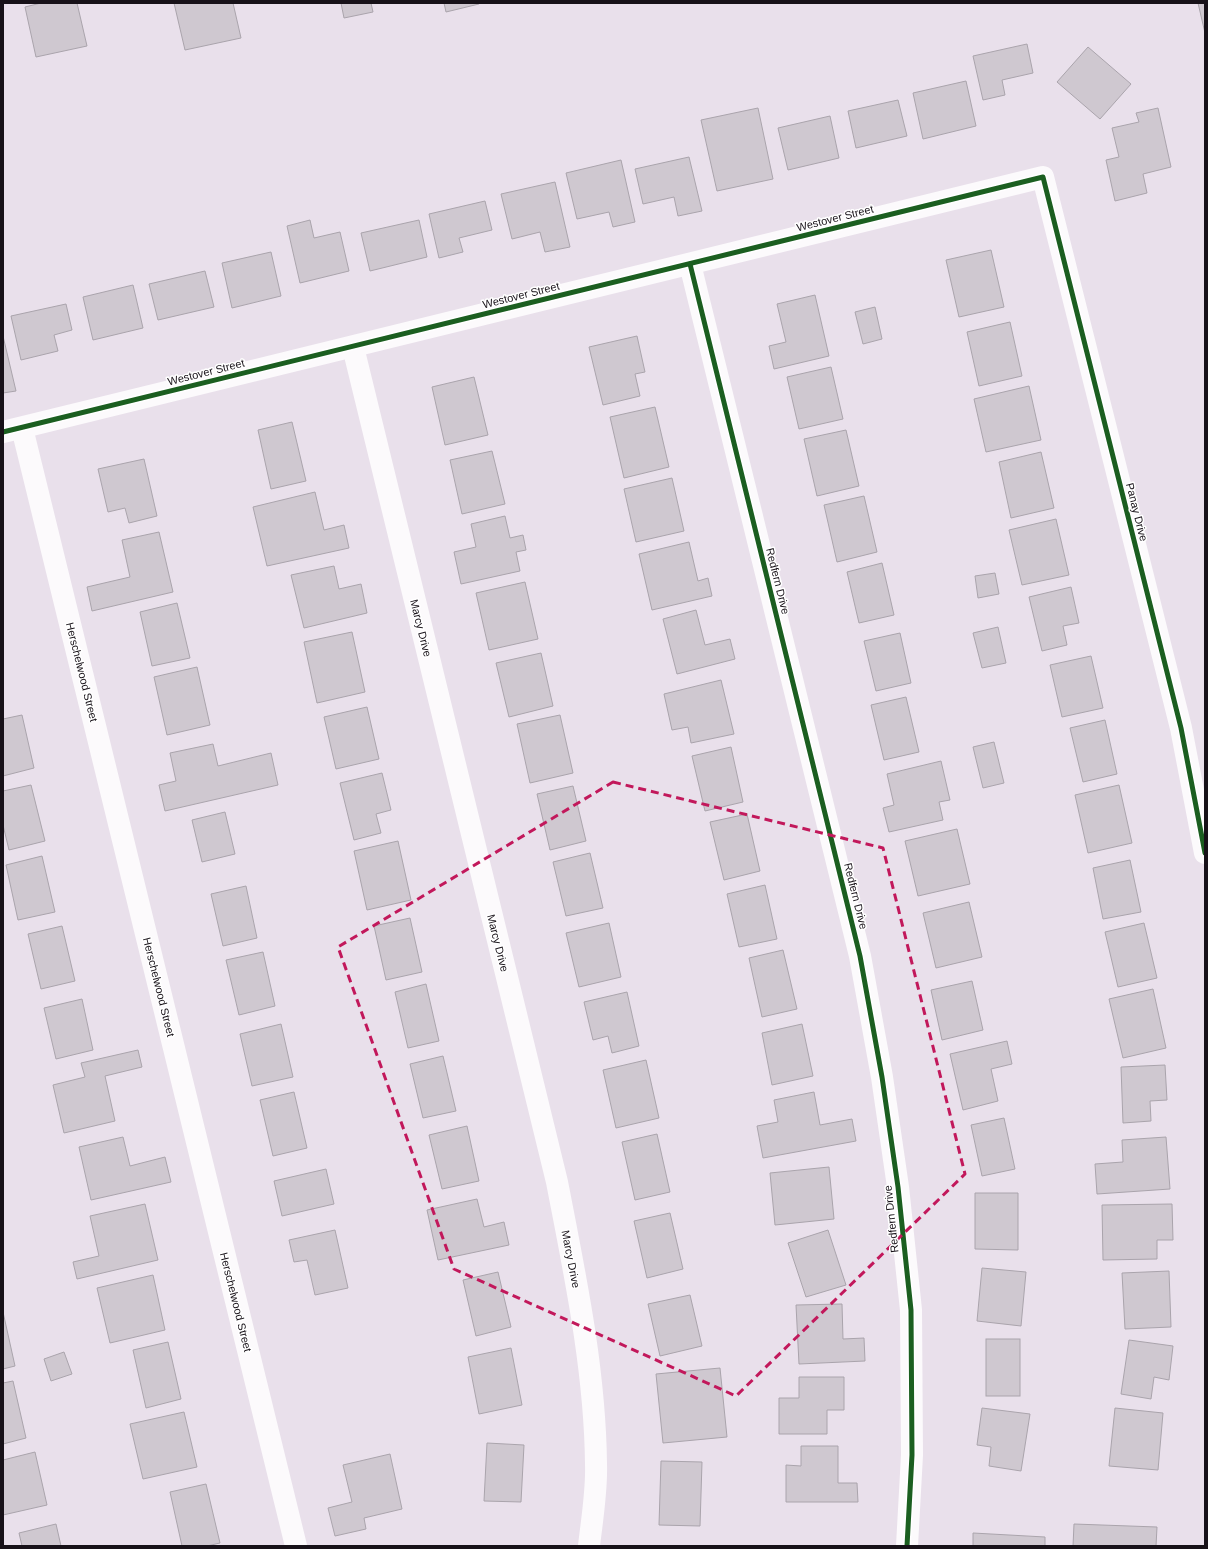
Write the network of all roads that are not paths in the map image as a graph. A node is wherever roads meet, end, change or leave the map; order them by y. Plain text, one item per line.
1 (1043, 177) joint
2 (690, 264) junction
3 (353, 347) junction
4 (13, 430) edge
5 (1205, 853) edge
6 (296, 1546) edge
7 (589, 1546) edge
8 (907, 1546) edge

1 - 2 street, Westover Street
1 - 5 street, Panay Drive
2 - 3 street, Westover Street
2 - 8 street, Redfern Drive
3 - 4 street, Westover Street
3 - 7 street, Marcy Drive
4 - 6 street, Herschelwood Street

